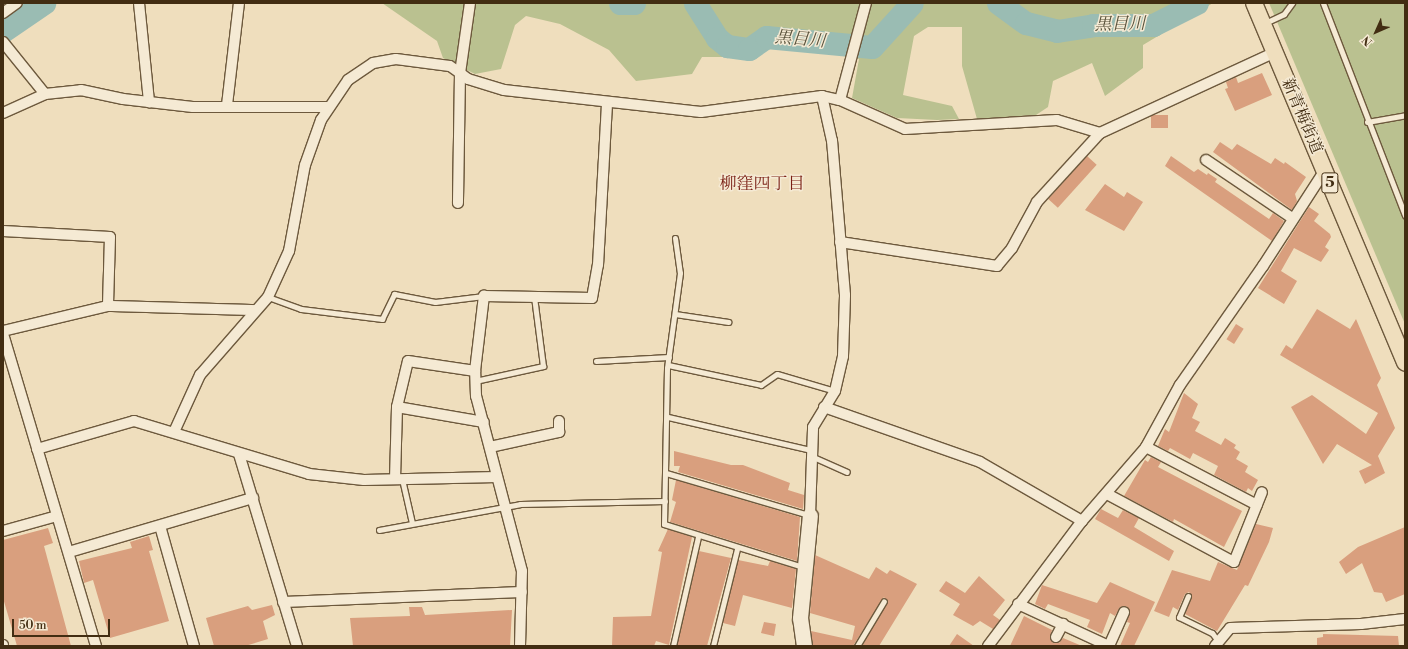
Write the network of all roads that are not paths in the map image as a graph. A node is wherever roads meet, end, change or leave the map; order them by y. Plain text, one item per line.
1 (17, 3) edge
2 (139, 3) edge
3 (239, 3) edge
4 (470, 3) edge
5 (866, 3) edge
6 (1254, 3) edge
7 (1292, 3) edge
8 (1323, 3) edge
9 (3, 13) edge
10 (1262, 24) junction
11 (3, 42) edge
12 (1274, 52) junction
13 (460, 73) junction
14 (45, 94) junction
15 (822, 96) junction
16 (840, 100) junction
17 (149, 102) junction
18 (607, 104) junction
19 (227, 105) junction
20 (328, 107) junction
21 (3, 113) edge
22 (1405, 115) edge
23 (1367, 122) junction
24 (1100, 133) junction
25 (1206, 160) dead end
26 (1325, 170) junction
27 (458, 203) dead end
28 (1405, 216) edge
29 (1292, 218) junction
30 (3, 231) edge
31 (675, 238) dead end
32 (840, 242) junction
33 (484, 296) junction
34 (268, 297) junction
35 (534, 297) junction
36 (108, 306) junction
37 (255, 310) junction
38 (675, 314) junction
39 (728, 322) dead end
40 (3, 332) edge
41 (669, 357) junction
42 (596, 361) dead end
43 (1405, 363) edge
44 (668, 365) junction
45 (475, 376) junction
46 (835, 391) junction
47 (397, 407) junction
48 (824, 407) junction
49 (668, 417) junction
50 (559, 421) dead end
51 (484, 422) junction
52 (174, 432) junction
53 (490, 447) junction
54 (1146, 447) junction
55 (37, 449) junction
56 (811, 453) junction
57 (239, 454) junction
58 (847, 472) dead end
59 (666, 473) junction
60 (497, 477) junction
61 (398, 479) junction
62 (1262, 492) dead end
63 (1107, 494) junction
64 (253, 498) junction
65 (665, 501) junction
66 (1257, 506) junction
67 (508, 507) junction
68 (810, 515) junction
69 (56, 516) junction
70 (1082, 521) junction
71 (412, 523) junction
72 (160, 526) junction
73 (379, 530) dead end
74 (3, 531) edge
75 (698, 537) junction
76 (737, 549) junction
77 (69, 552) junction
78 (804, 568) junction
79 (522, 592) junction
80 (1188, 596) dead end
81 (884, 601) dead end
82 (283, 602) junction
83 (1018, 604) junction
84 (1124, 612) dead end
85 (1405, 619) edge
86 (1063, 624) junction
87 (1056, 637) dead end
88 (1217, 644) edge
89 (96, 646) edge
90 (194, 646) edge
91 (297, 646) edge
92 (520, 646) edge
93 (673, 646) edge
94 (713, 646) edge
95 (804, 646) edge
96 (857, 646) edge
97 (988, 646) edge

1 - 9 street
2 - 17 street
3 - 19 street
4 - 13 street
5 - 16 street
6 - 10 main road, 新青梅街道 / 5
7 - 10 lane
8 - 23 lane
10 - 12 main road, 新青梅街道 / 5
11 - 14 street
12 - 24 street
12 - 26 main road, 新青梅街道 / 5
13 - 18 street
13 - 20 street
13 - 27 street
14 - 17 street
14 - 21 street
15 - 16 street
15 - 18 street
15 - 32 street
16 - 24 street
17 - 19 street
18 - 35 street
19 - 20 street
20 - 34 street
22 - 23 lane
23 - 28 lane
24 - 32 street
25 - 29 street
26 - 29 street
26 - 43 main road, 新青梅街道 / 5
29 - 54 street
30 - 36 street
31 - 38 lane
32 - 46 street
33 - 34 lane
33 - 35 street
33 - 45 street
34 - 37 street
35 - 45 lane
36 - 37 street
36 - 40 street
37 - 52 street
38 - 39 lane
38 - 41 lane
40 - 55 street
41 - 42 lane
41 - 44 lane
44 - 46 lane
44 - 49 lane
45 - 47 street
45 - 51 street
46 - 48 street
47 - 51 street
47 - 61 street
48 - 56 street
48 - 70 street
49 - 56 lane
49 - 59 lane
50 - 53 street
51 - 53 street
52 - 55 street
52 - 57 street
53 - 60 street
54 - 63 street
54 - 66 street
55 - 69 street
56 - 58 lane
56 - 68 street
57 - 61 street
57 - 64 street
59 - 65 lane
59 - 68 lane
60 - 61 street
60 - 67 street
61 - 71 lane
62 - 66 street
63 - 66 street
63 - 70 street
64 - 72 street
64 - 82 street
65 - 67 lane
65 - 75 lane
67 - 71 lane
67 - 79 street
68 - 78 main road
69 - 74 street
69 - 77 street
70 - 83 street
71 - 73 lane
72 - 77 street
72 - 90 street
75 - 76 lane
75 - 93 lane
76 - 78 lane
76 - 94 lane
77 - 89 street
78 - 95 main road
79 - 82 street
79 - 92 street
80 - 88 lane
81 - 96 lane
82 - 91 street
83 - 86 street
83 - 97 street
84 - 86 street
85 - 88 street
86 - 87 street

